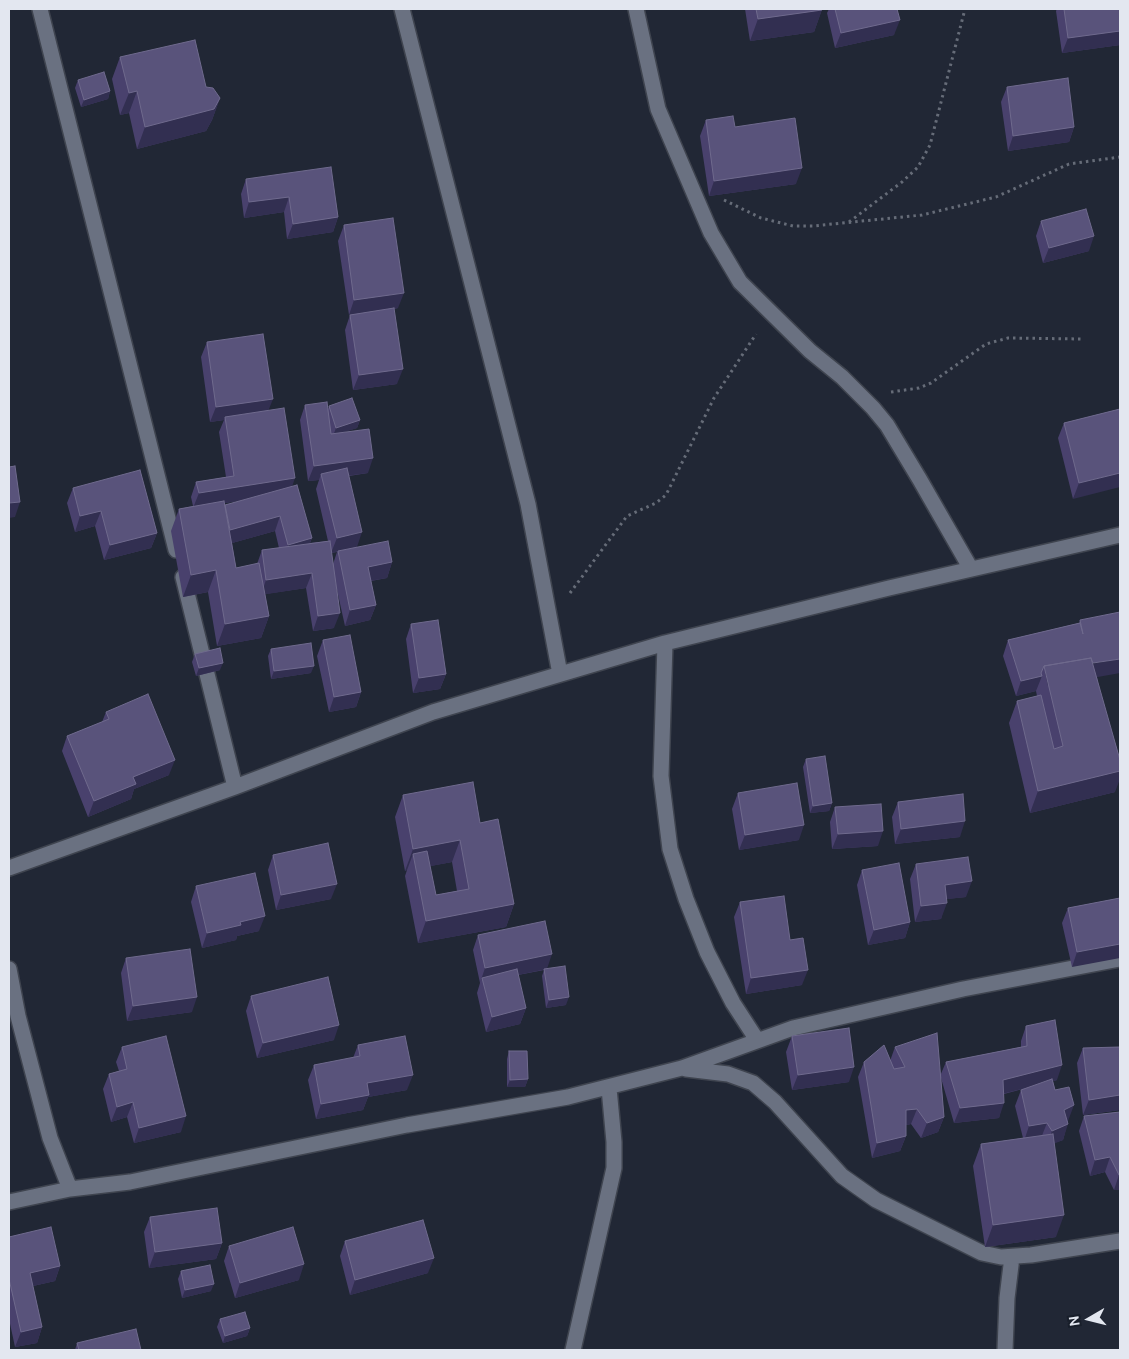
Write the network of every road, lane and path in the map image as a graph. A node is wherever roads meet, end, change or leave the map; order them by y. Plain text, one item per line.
1 (40, 9) edge
2 (402, 9) edge
3 (636, 9) edge
4 (965, 9) edge
5 (1120, 157) edge
6 (686, 179) junction
7 (848, 223) junction
8 (770, 312) junction
9 (1081, 339) dead end
10 (861, 396) junction
11 (1120, 535) edge
12 (970, 569) junction
13 (550, 620) junction
14 (665, 643) junction
15 (560, 674) junction
16 (236, 787) junction
17 (9, 868) edge
18 (1120, 959) edge
19 (9, 969) edge
20 (757, 1040) junction
21 (682, 1068) junction
22 (609, 1088) junction
23 (70, 1189) junction
24 (9, 1202) edge
25 (1120, 1241) edge
26 (1012, 1257) junction
27 (573, 1350) edge
28 (1005, 1350) edge

1 - 16 street
2 - 13 street
3 - 6 street
4 - 7 path
5 - 7 path
6 - 7 path
6 - 8 street
8 - 10 street
8 - 13 path
9 - 10 path
10 - 12 street
11 - 12 street
12 - 14 street
13 - 15 street
14 - 15 street
14 - 20 street
15 - 16 street
16 - 17 street
18 - 20 street
19 - 23 street
20 - 21 street
21 - 22 street
21 - 26 street
22 - 23 street
22 - 27 street
23 - 24 street
25 - 26 street
26 - 28 street

